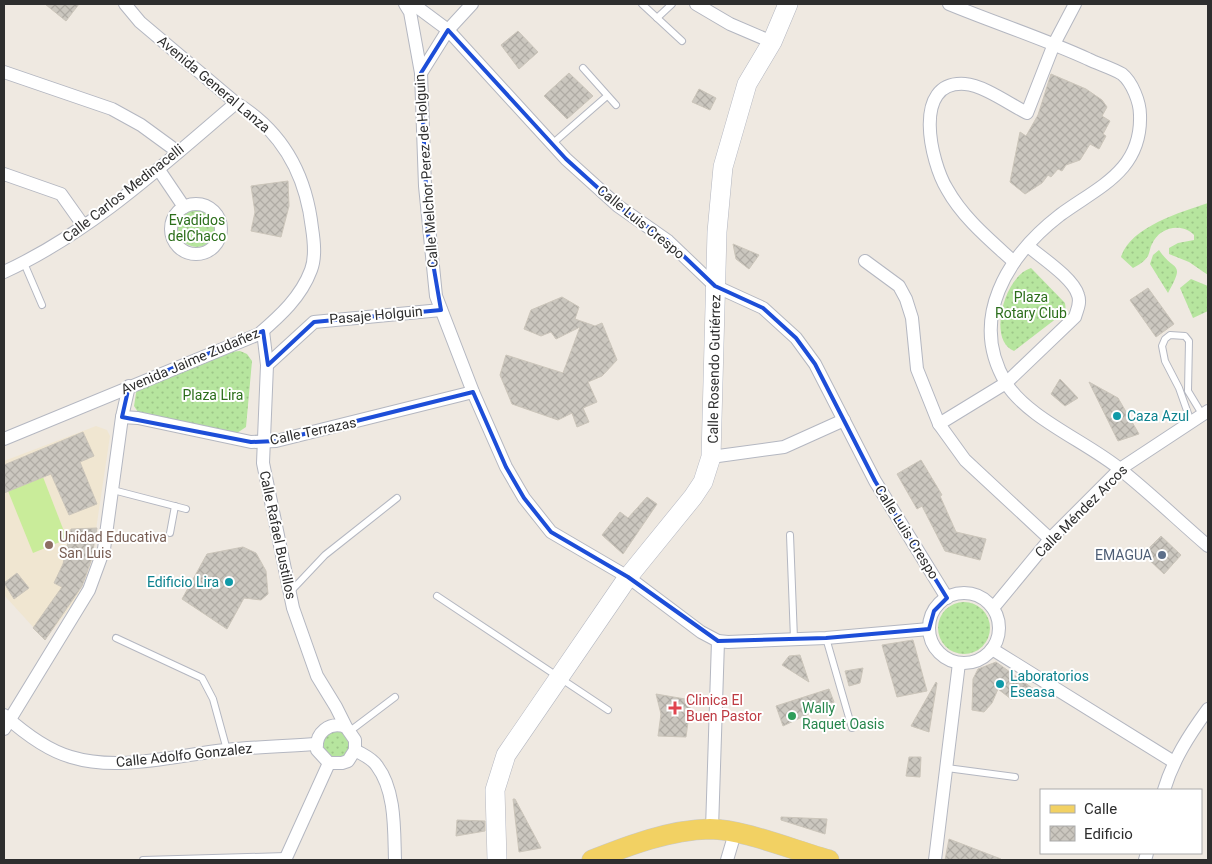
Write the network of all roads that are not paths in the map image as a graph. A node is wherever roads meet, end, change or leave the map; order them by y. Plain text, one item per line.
1 (125, 4) edge
2 (405, 4) edge
3 (413, 4) edge
4 (472, 4) edge
5 (642, 4) edge
6 (672, 4) edge
7 (696, 4) edge
8 (788, 4) edge
9 (949, 4) edge
10 (1075, 4) edge
11 (657, 18) junction
12 (448, 30) junction
13 (682, 41) dead end
14 (772, 42) junction
15 (1054, 44) junction
16 (583, 68) dead end
17 (4, 72) edge
18 (421, 73) junction
19 (608, 96) junction
20 (236, 103) junction
21 (616, 104) dead end
22 (552, 144) junction
23 (178, 152) junction
24 (158, 170) junction
25 (4, 174) edge
26 (308, 197) joint
27 (184, 206) dead end
28 (83, 225) junction
29 (1028, 246) junction
30 (866, 261) dead end
31 (1014, 262) junction
32 (24, 263) junction
33 (4, 272) edge
34 (715, 286) junction
35 (42, 305) dead end
36 (441, 310) junction
37 (263, 331) junction
38 (267, 365) junction
39 (1006, 383) junction
40 (129, 386) junction
41 (473, 392) junction
42 (1205, 413) edge
43 (122, 417) junction
44 (844, 420) junction
45 (1191, 422) junction
46 (939, 424) junction
47 (4, 439) edge
48 (262, 442) junction
49 (711, 456) junction
50 (1120, 469) junction
51 (113, 490) junction
52 (397, 498) dead end
53 (175, 506) junction
54 (186, 509) dead end
55 (170, 533) dead end
56 (790, 534) dead end
57 (1050, 539) junction
58 (1208, 546) edge
59 (628, 577) junction
60 (290, 592) junction
61 (437, 596) dead end
62 (947, 598) junction
63 (993, 608) junction
64 (929, 629) junction
65 (116, 638) dead end
66 (826, 638) junction
67 (794, 639) junction
68 (718, 640) junction
69 (992, 649) junction
70 (959, 663) junction
71 (560, 677) junction
72 (395, 698) dead end
73 (1208, 709) edge
74 (608, 710) dead end
75 (6, 721) edge
76 (852, 728) dead end
77 (348, 729) junction
78 (317, 744) junction
79 (227, 750) junction
80 (355, 750) junction
81 (329, 762) junction
82 (1174, 762) junction
83 (947, 768) junction
84 (1016, 777) dead end
85 (1164, 789) edge
86 (712, 829) junction
87 (735, 833) junction
88 (286, 858) edge
89 (142, 860) edge
90 (395, 860) edge
91 (497, 860) edge
92 (592, 860) edge
93 (728, 860) edge
94 (829, 860) edge
95 (935, 860) edge

1 - 20 street, Avenida General Lanza
2 - 18 street, Calle Melchor Perez de Holguin
3 - 12 street, Calle Luis Crespo
4 - 12 street
5 - 11 lane
6 - 11 lane
7 - 14 street
8 - 14 street, Calle Rosendo Gutiérrez
9 - 15 street
10 - 15 street
11 - 13 lane
12 - 18 street
12 - 22 street, Calle Luis Crespo
14 - 34 street, Calle Rosendo Gutiérrez
15 - 29 street
15 - 31 street
16 - 19 lane
17 - 23 street
18 - 36 street, Calle Melchor Perez de Holguin
19 - 21 lane
19 - 22 lane
20 - 23 street, Calle Carlos Medinacelli
20 - 26 street, Avenida General Lanza
22 - 34 street, Calle Luis Crespo
23 - 24 street, Calle Carlos Medinacelli
24 - 27 street
24 - 28 street, Calle Carlos Medinacelli
25 - 28 street
26 - 37 street, Avenida Jaime Zudañez
28 - 32 street, Calle Carlos Medinacelli
29 - 31 street
29 - 39 street
30 - 46 street
31 - 39 street
32 - 33 street, Calle Carlos Medinacelli
32 - 35 lane
34 - 44 street, Calle Luis Crespo
34 - 49 street, Calle Rosendo Gutiérrez
36 - 38 street, Pasaje Holguin
36 - 41 street, Calle Melchor Perez de Holguin
37 - 38 street, Calle Rafael Bustillos
37 - 40 street, Avenida Jaime Zudañez
38 - 48 street, Calle Rafael Bustillos
39 - 46 street
39 - 50 street
40 - 43 street
40 - 47 street, Avenida Jaime Zudañez
41 - 48 street, Calle Terrazas
41 - 59 street, Calle Melchor Perez de Holguin
42 - 45 street, Calle Méndez Arcos
42 - 45 lane
43 - 48 street, Calle Terrazas
43 - 51 street
44 - 49 street
44 - 62 street, Calle Luis Crespo
45 - 50 street, Calle Méndez Arcos
46 - 57 street
48 - 60 street, Calle Rafael Bustillos
49 - 59 street, Calle Rosendo Gutiérrez
50 - 57 street, Calle Méndez Arcos
50 - 58 street
51 - 53 lane
51 - 75 street
52 - 60 lane
53 - 54 lane
53 - 55 lane
56 - 67 lane
57 - 63 street, Calle Méndez Arcos
59 - 68 street, Calle Melchor Perez de Holguin
59 - 71 street, Calle Rosendo Gutiérrez
60 - 77 street, Calle Rafael Bustillos
61 - 71 lane
62 - 63 street
62 - 64 street
63 - 69 street
64 - 66 street, Calle Melchor Perez de Holguin
64 - 70 street
65 - 79 lane
66 - 67 street, Calle Melchor Perez de Holguin
66 - 76 lane
67 - 68 street, Calle Melchor Perez de Holguin
68 - 86 street
69 - 70 street
69 - 82 street
70 - 83 street
71 - 74 lane
71 - 91 street, Calle Rosendo Gutiérrez
72 - 77 lane
73 - 82 street
75 - 79 street, Calle Adolfo Gonzalez
77 - 78 street
77 - 80 street
78 - 79 street, Calle Adolfo Gonzalez
78 - 81 street
80 - 81 street
80 - 90 street
81 - 88 street
82 - 85 street
83 - 84 lane
83 - 95 street
86 - 87 main road
86 - 92 main road
87 - 93 street
87 - 94 main road
88 - 89 lane

